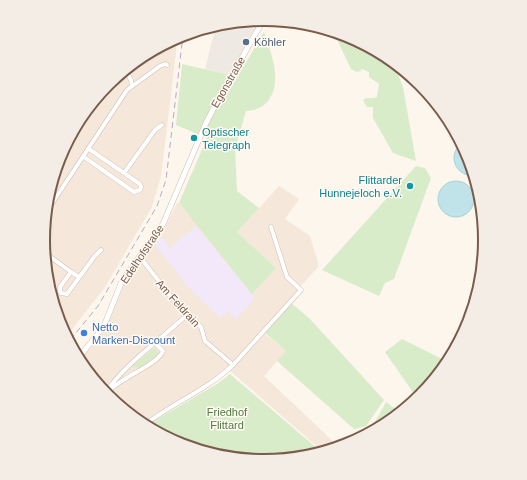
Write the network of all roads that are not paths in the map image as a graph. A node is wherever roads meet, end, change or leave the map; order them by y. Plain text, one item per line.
1 (260, 26) edge
2 (167, 65) dead end
3 (128, 74) edge
4 (132, 86) junction
5 (162, 125) dead end
6 (89, 149) junction
7 (84, 157) junction
8 (124, 173) junction
9 (177, 192) joint
10 (53, 202) edge
11 (271, 227) dead end
12 (101, 250) dead end
13 (50, 257) edge
14 (140, 257) junction
15 (71, 272) junction
16 (79, 277) junction
17 (188, 314) junction
18 (155, 343) junction
19 (82, 353) edge
20 (233, 365) junction
21 (109, 388) edge
22 (110, 389) edge
23 (150, 421) edge

1 - 9 street, Egonstraße
2 - 4 street
3 - 4 street
4 - 6 street
5 - 8 street
6 - 7 street
6 - 8 street
7 - 8 street
7 - 10 street
9 - 14 street, Edelhofstraße
11 - 20 street
12 - 16 street
13 - 15 street
14 - 17 street, Am Feldrain
14 - 19 street, Edelhofstraße
15 - 16 street
15 - 16 street
17 - 18 street
17 - 20 street, Am Feldrain
18 - 21 street
18 - 22 street
20 - 23 street

